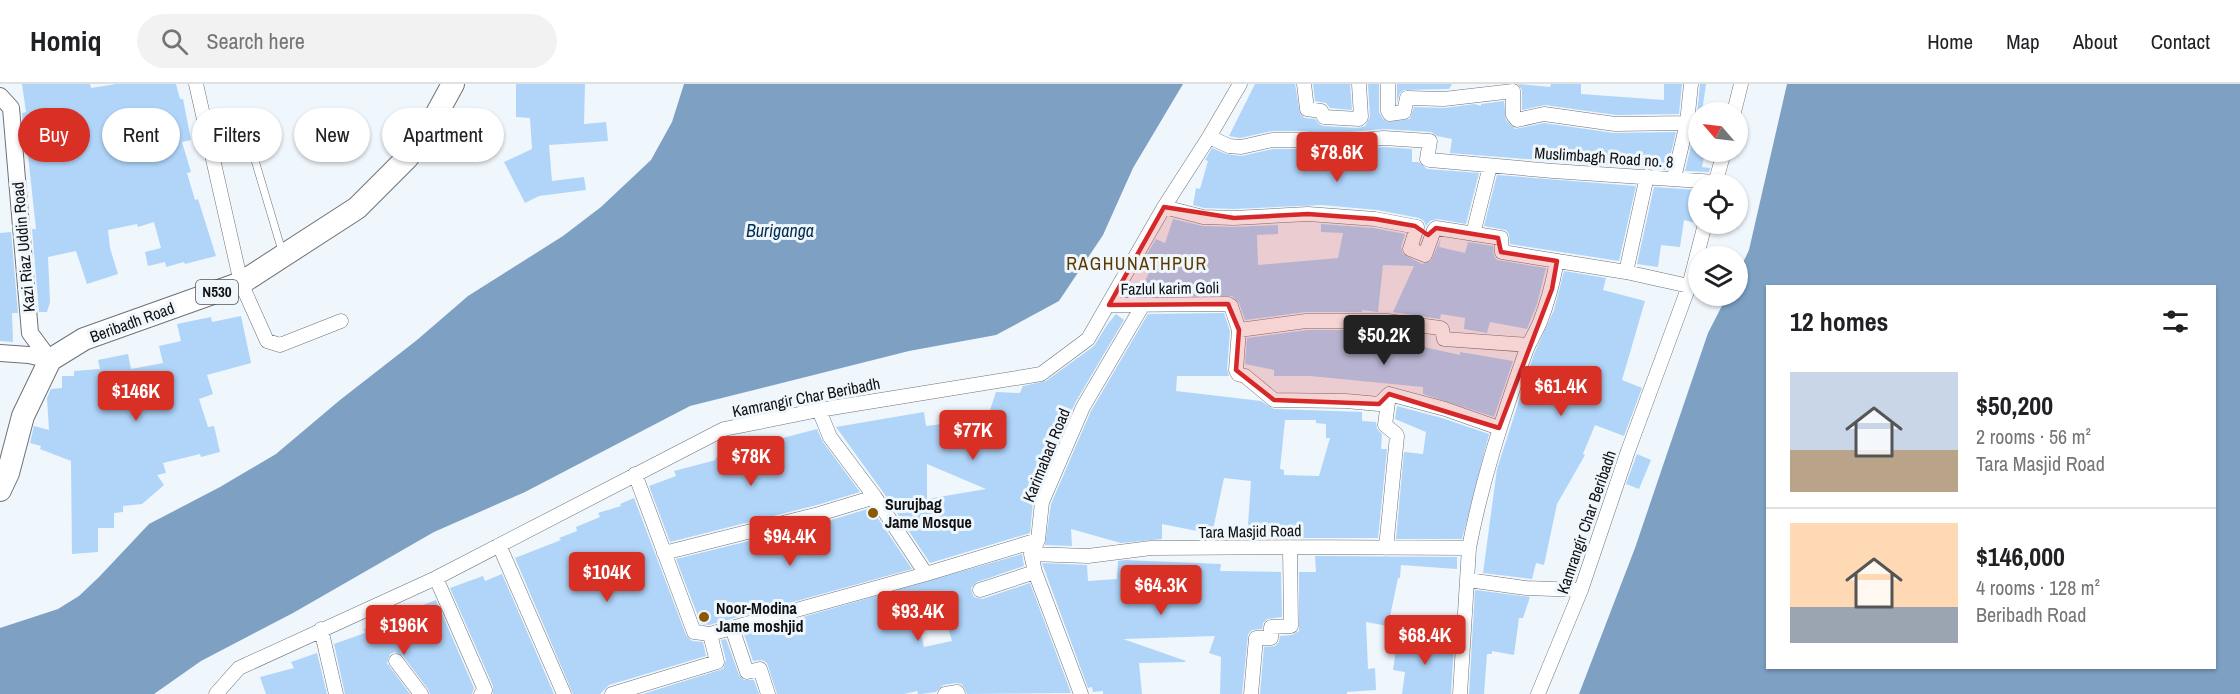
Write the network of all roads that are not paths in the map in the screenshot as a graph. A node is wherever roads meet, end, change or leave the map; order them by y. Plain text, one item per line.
1 (196, 84) edge
2 (453, 84) edge
3 (1240, 84) edge
4 (1304, 84) edge
5 (1359, 84) edge
6 (1388, 84) edge
7 (1691, 84) edge
8 (1741, 84) edge
9 (1513, 87) edge
10 (0, 96) edge
11 (1736, 102) edge
12 (1687, 123) junction
13 (1209, 137) junction
14 (256, 162) edge
15 (1490, 165) junction
16 (1647, 176) junction
17 (1674, 178) junction
18 (1688, 180) edge
19 (1164, 207) junction
20 (1473, 234) junction
21 (284, 257) junction
22 (1557, 261) junction
23 (1626, 272) junction
24 (241, 283) junction
25 (1688, 286) edge
26 (1688, 289) edge
27 (1109, 305) junction
28 (1143, 305) junction
29 (341, 321) dead end
30 (1239, 330) junction
31 (1528, 345) junction
32 (0, 353) edge
33 (50, 360) junction
34 (1389, 394) junction
35 (819, 410) junction
36 (1499, 428) junction
37 (635, 474) junction
38 (0, 490) edge
39 (875, 497) junction
40 (1038, 540) junction
41 (499, 545) junction
42 (1290, 546) junction
43 (1386, 548) junction
44 (1469, 549) junction
45 (664, 553) junction
46 (1031, 554) junction
47 (1035, 572) junction
48 (926, 574) junction
49 (436, 578) junction
50 (1467, 580) junction
51 (980, 590) dead end
52 (1581, 590) junction
53 (732, 627) junction
54 (321, 629) junction
55 (710, 634) junction
56 (396, 661) dead end
57 (216, 694) edge
58 (336, 694) edge
59 (421, 694) edge
60 (481, 694) edge
61 (564, 694) edge
62 (612, 694) edge
63 (768, 694) edge
64 (945, 694) edge
65 (958, 694) edge
66 (1081, 694) edge
67 (1251, 694) edge
68 (1460, 694) edge
69 (1538, 694) edge

1 - 24 street
2 - 21 highway, Beribadh Road / N530
3 - 13 street, Kamrangir Char Beribadh
4 - 5 street
6 - 9 street
7 - 12 street
8 - 11 street
9 - 12 street
10 - 33 street, Kazi Riaz Uddin Road
12 - 17 street
13 - 15 street, Muslimbagh Road no. 8
13 - 19 street, Kamrangir Char Beribadh
14 - 21 lane
15 - 16 street, Muslimbagh Road no. 8
15 - 20 street
16 - 17 street, Muslimbagh Road no. 8
16 - 23 street
17 - 18 street, Muslimbagh Road no. 8
19 - 20 street
19 - 27 street, Kamrangir Char Beribadh
20 - 22 street
21 - 24 highway, Beribadh Road / N530
22 - 23 street
22 - 31 street
23 - 25 street
24 - 29 street
24 - 33 highway, Beribadh Road / N530
26 - 52 street, Kamrangir Char Beribadh
27 - 28 street, Fazlul karim Goli
27 - 35 street, Kamrangir Char Beribadh
28 - 30 street, Fazlul karim Goli
28 - 40 street, Karimabad Road
30 - 31 street
30 - 34 street
31 - 36 street
32 - 33 street
33 - 38 highway
34 - 36 street
34 - 43 street
35 - 37 street, Kamrangir Char Beribadh
35 - 39 street
36 - 44 street
37 - 41 street, Kamrangir Char Beribadh
37 - 45 street
39 - 45 street
39 - 48 street
40 - 46 street, Karimabad Road
40 - 48 street
41 - 49 street, Kamrangir Char Beribadh
41 - 61 street
42 - 43 street, Tara Masjid Road
42 - 46 street, Tara Masjid Road
42 - 67 street
43 - 44 street, Tara Masjid Road
44 - 50 street
45 - 55 street
46 - 47 street
47 - 51 street
47 - 66 street
48 - 53 street
49 - 54 street, Kamrangir Char Beribadh
49 - 60 street
50 - 52 street
50 - 68 street
52 - 69 street, Kamrangir Char Beribadh
53 - 55 street
53 - 63 street
54 - 57 street, Kamrangir Char Beribadh
54 - 58 street
55 - 62 street
56 - 59 street
64 - 65 street

